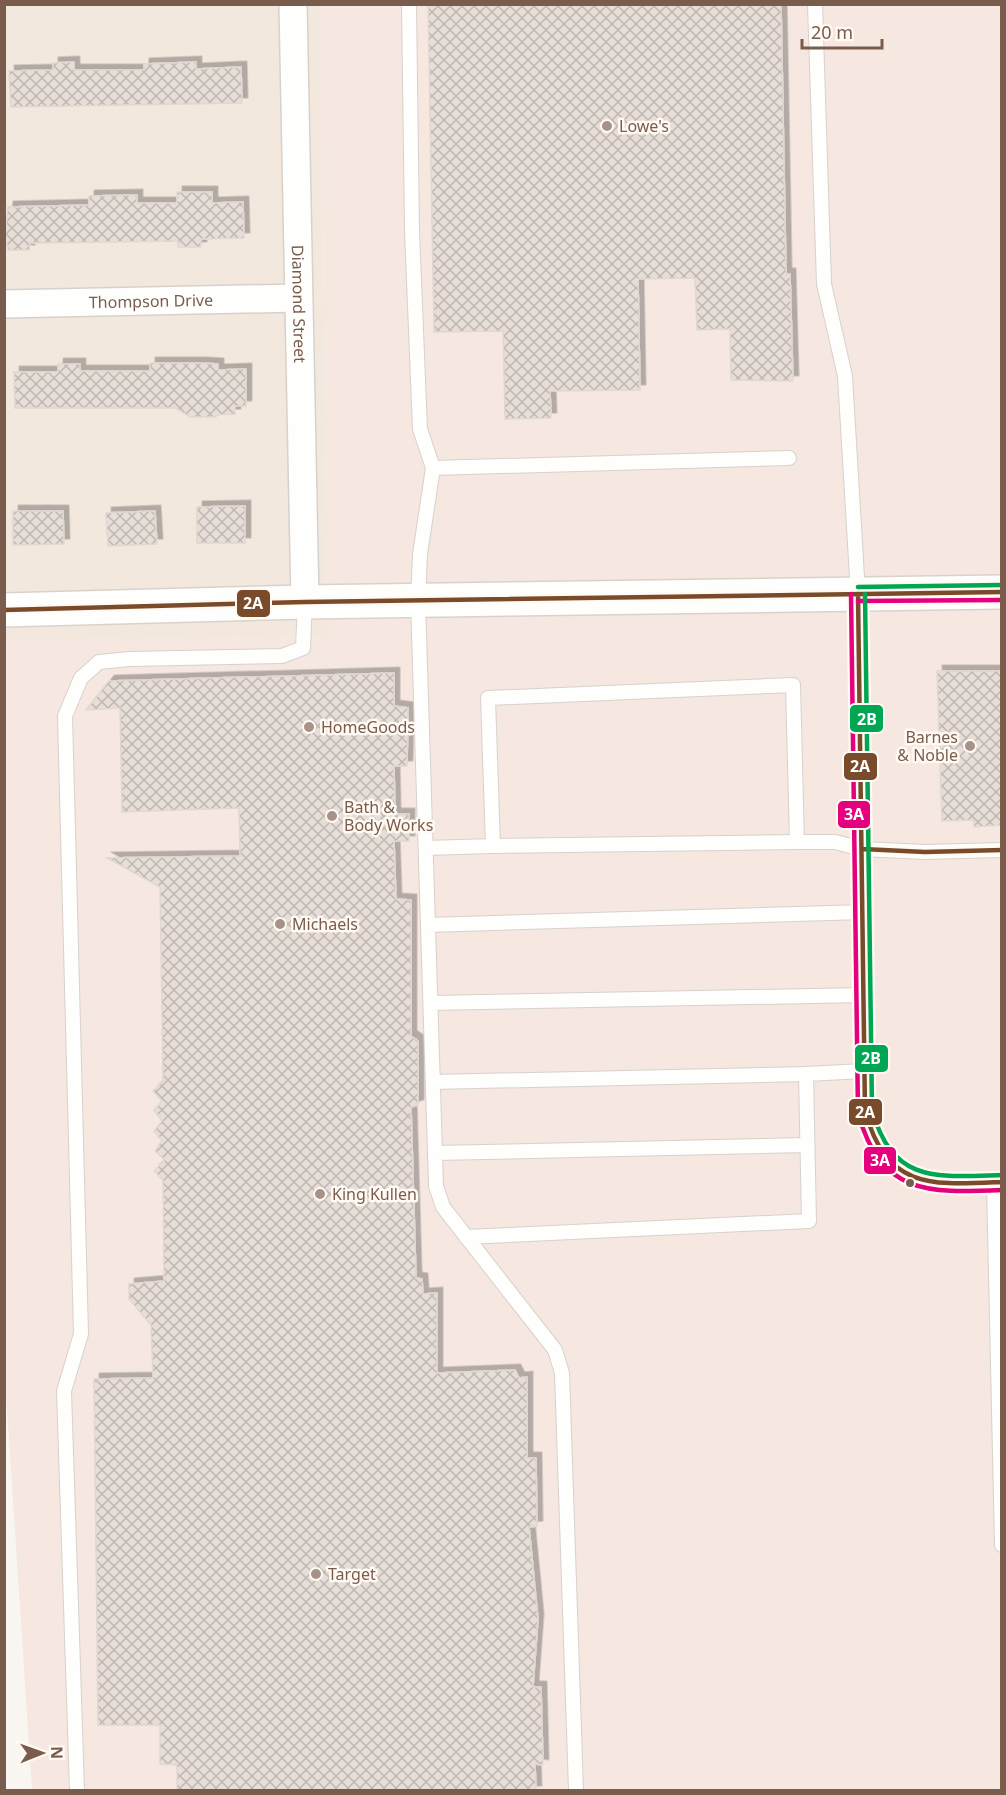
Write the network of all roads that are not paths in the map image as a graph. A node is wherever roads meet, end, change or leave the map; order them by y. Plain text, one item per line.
1 (293, 4) edge
2 (409, 4) edge
3 (815, 4) edge
4 (298, 298) junction
5 (4, 304) edge
6 (789, 458) dead end
7 (433, 468) junction
8 (1002, 592) edge
9 (858, 594) junction
10 (418, 601) junction
11 (305, 602) junction
12 (4, 610) edge
13 (797, 842) junction
14 (493, 846) junction
15 (426, 848) junction
16 (862, 849) junction
17 (1002, 850) edge
18 (863, 912) junction
19 (428, 925) junction
20 (864, 995) junction
21 (430, 1003) junction
22 (864, 1071) junction
23 (806, 1074) junction
24 (433, 1082) junction
25 (807, 1145) junction
26 (435, 1153) junction
27 (998, 1183) edge
28 (466, 1237) junction
29 (1001, 1530) edge
30 (1002, 1545) edge
31 (77, 1791) edge
32 (576, 1791) edge

1 - 4 street, Diamond Street
2 - 7 lane
3 - 9 lane
4 - 5 street, Thompson Drive
4 - 11 street, Diamond Street
6 - 7 lane
7 - 10 lane
8 - 9 street
9 - 10 street
9 - 16 lane
10 - 11 street
10 - 15 lane
11 - 12 street
11 - 31 lane
13 - 14 lane
13 - 14 lane
13 - 16 lane
14 - 15 lane
15 - 19 lane
16 - 17 lane
16 - 18 lane
18 - 19 lane
18 - 20 lane
19 - 21 lane
20 - 21 lane
20 - 22 lane
21 - 24 lane
22 - 23 lane
22 - 27 lane
23 - 24 lane
23 - 25 lane
24 - 26 lane
25 - 26 lane
25 - 28 lane
26 - 28 lane
27 - 29 lane
28 - 32 lane
29 - 30 lane

